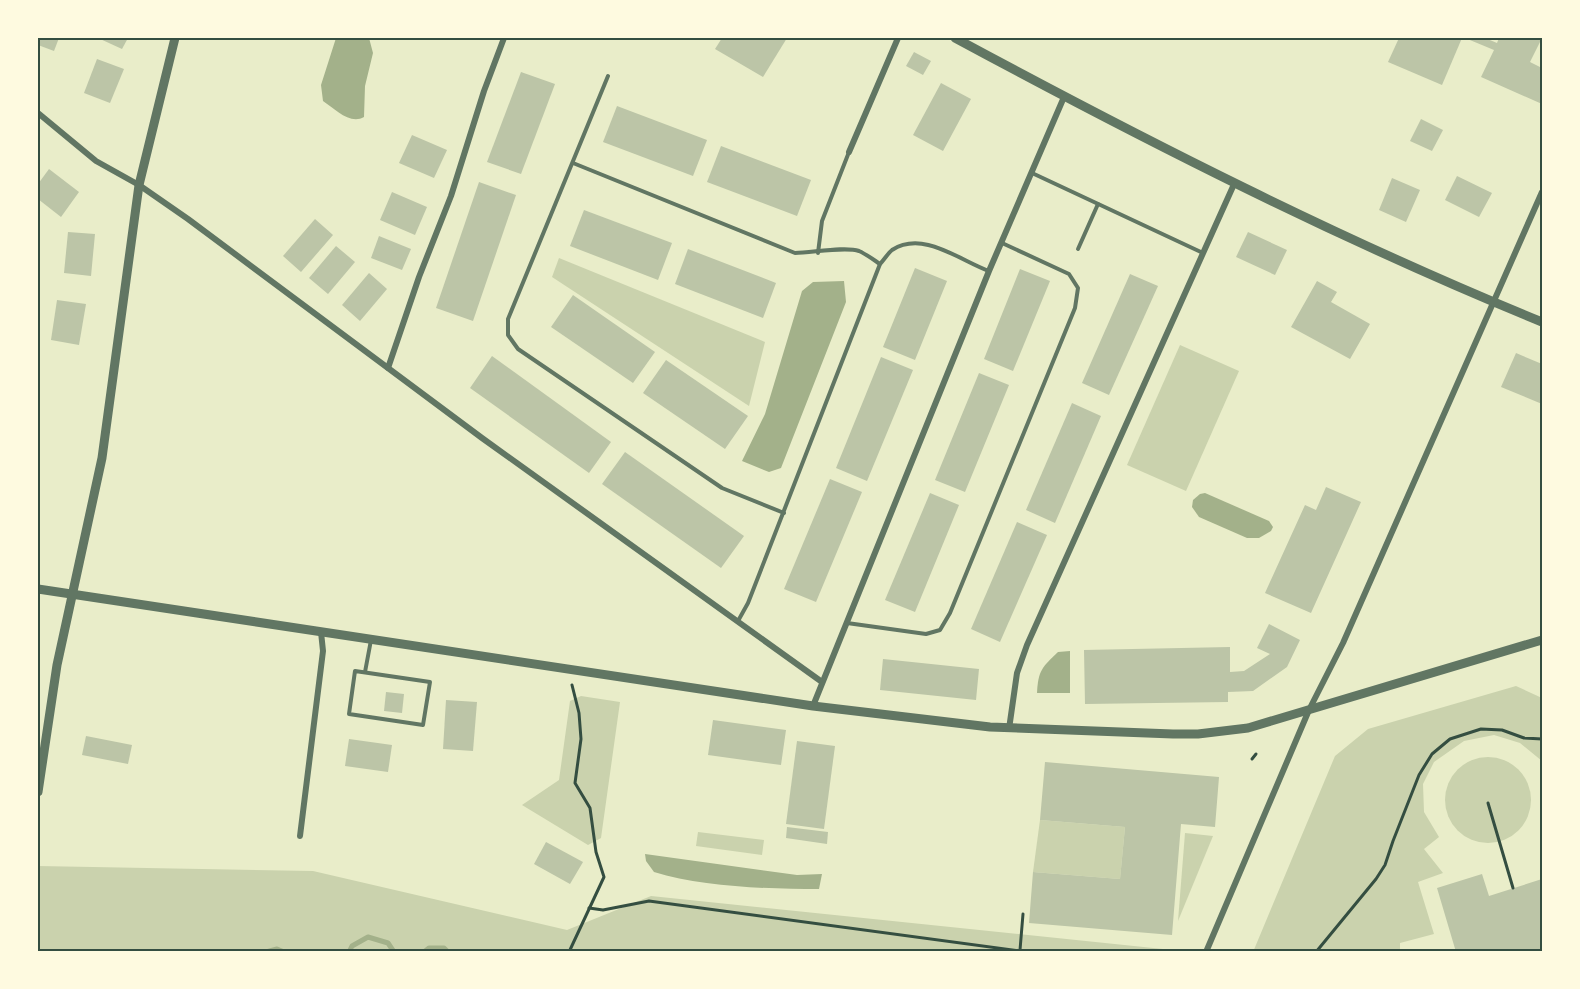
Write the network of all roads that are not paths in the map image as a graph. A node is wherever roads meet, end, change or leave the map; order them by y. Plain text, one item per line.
1 (175, 38) edge
2 (504, 38) edge
3 (898, 38) edge
4 (955, 38) edge
5 (608, 76) dead end
6 (1064, 97) junction
7 (38, 113) edge
8 (849, 152) joint
9 (573, 163) junction
10 (1032, 173) junction
11 (1234, 182) junction
12 (139, 185) junction
13 (1542, 192) edge
14 (1098, 204) junction
15 (1002, 243) junction
16 (1078, 249) dead end
17 (818, 253) junction
18 (1203, 253) junction
19 (880, 264) junction
20 (989, 271) junction
21 (1495, 303) junction
22 (1542, 322) edge
23 (388, 369) junction
24 (784, 513) junction
25 (38, 589) edge
26 (72, 595) junction
27 (738, 621) junction
28 (846, 623) junction
29 (321, 632) junction
30 (371, 639) junction
31 (1542, 640) edge
32 (365, 672) junction
33 (822, 682) junction
34 (813, 705) junction
35 (1309, 710) junction
36 (1009, 729) junction
37 (38, 792) edge
38 (300, 836) dead end
39 (1206, 951) edge

1 - 12 street
2 - 23 street
3 - 8 street
4 - 6 street
5 - 9 lane
6 - 10 street
6 - 11 street
7 - 12 street
8 - 17 lane
9 - 17 lane
9 - 24 lane
10 - 14 lane
10 - 15 street
11 - 18 street
11 - 21 street
12 - 23 street
12 - 26 street
13 - 21 street
14 - 16 lane
14 - 18 lane
15 - 20 street
15 - 28 lane
17 - 19 lane
18 - 36 street
19 - 20 lane
19 - 24 lane
20 - 28 street
21 - 22 street
21 - 35 street
23 - 27 street
24 - 27 lane
25 - 26 street
26 - 29 street
26 - 37 street
27 - 33 street
28 - 33 street
29 - 30 street
29 - 38 street
30 - 32 lane
30 - 34 street
31 - 35 street
32 - 32 lane
33 - 34 street
34 - 36 street
35 - 36 street
35 - 39 street

